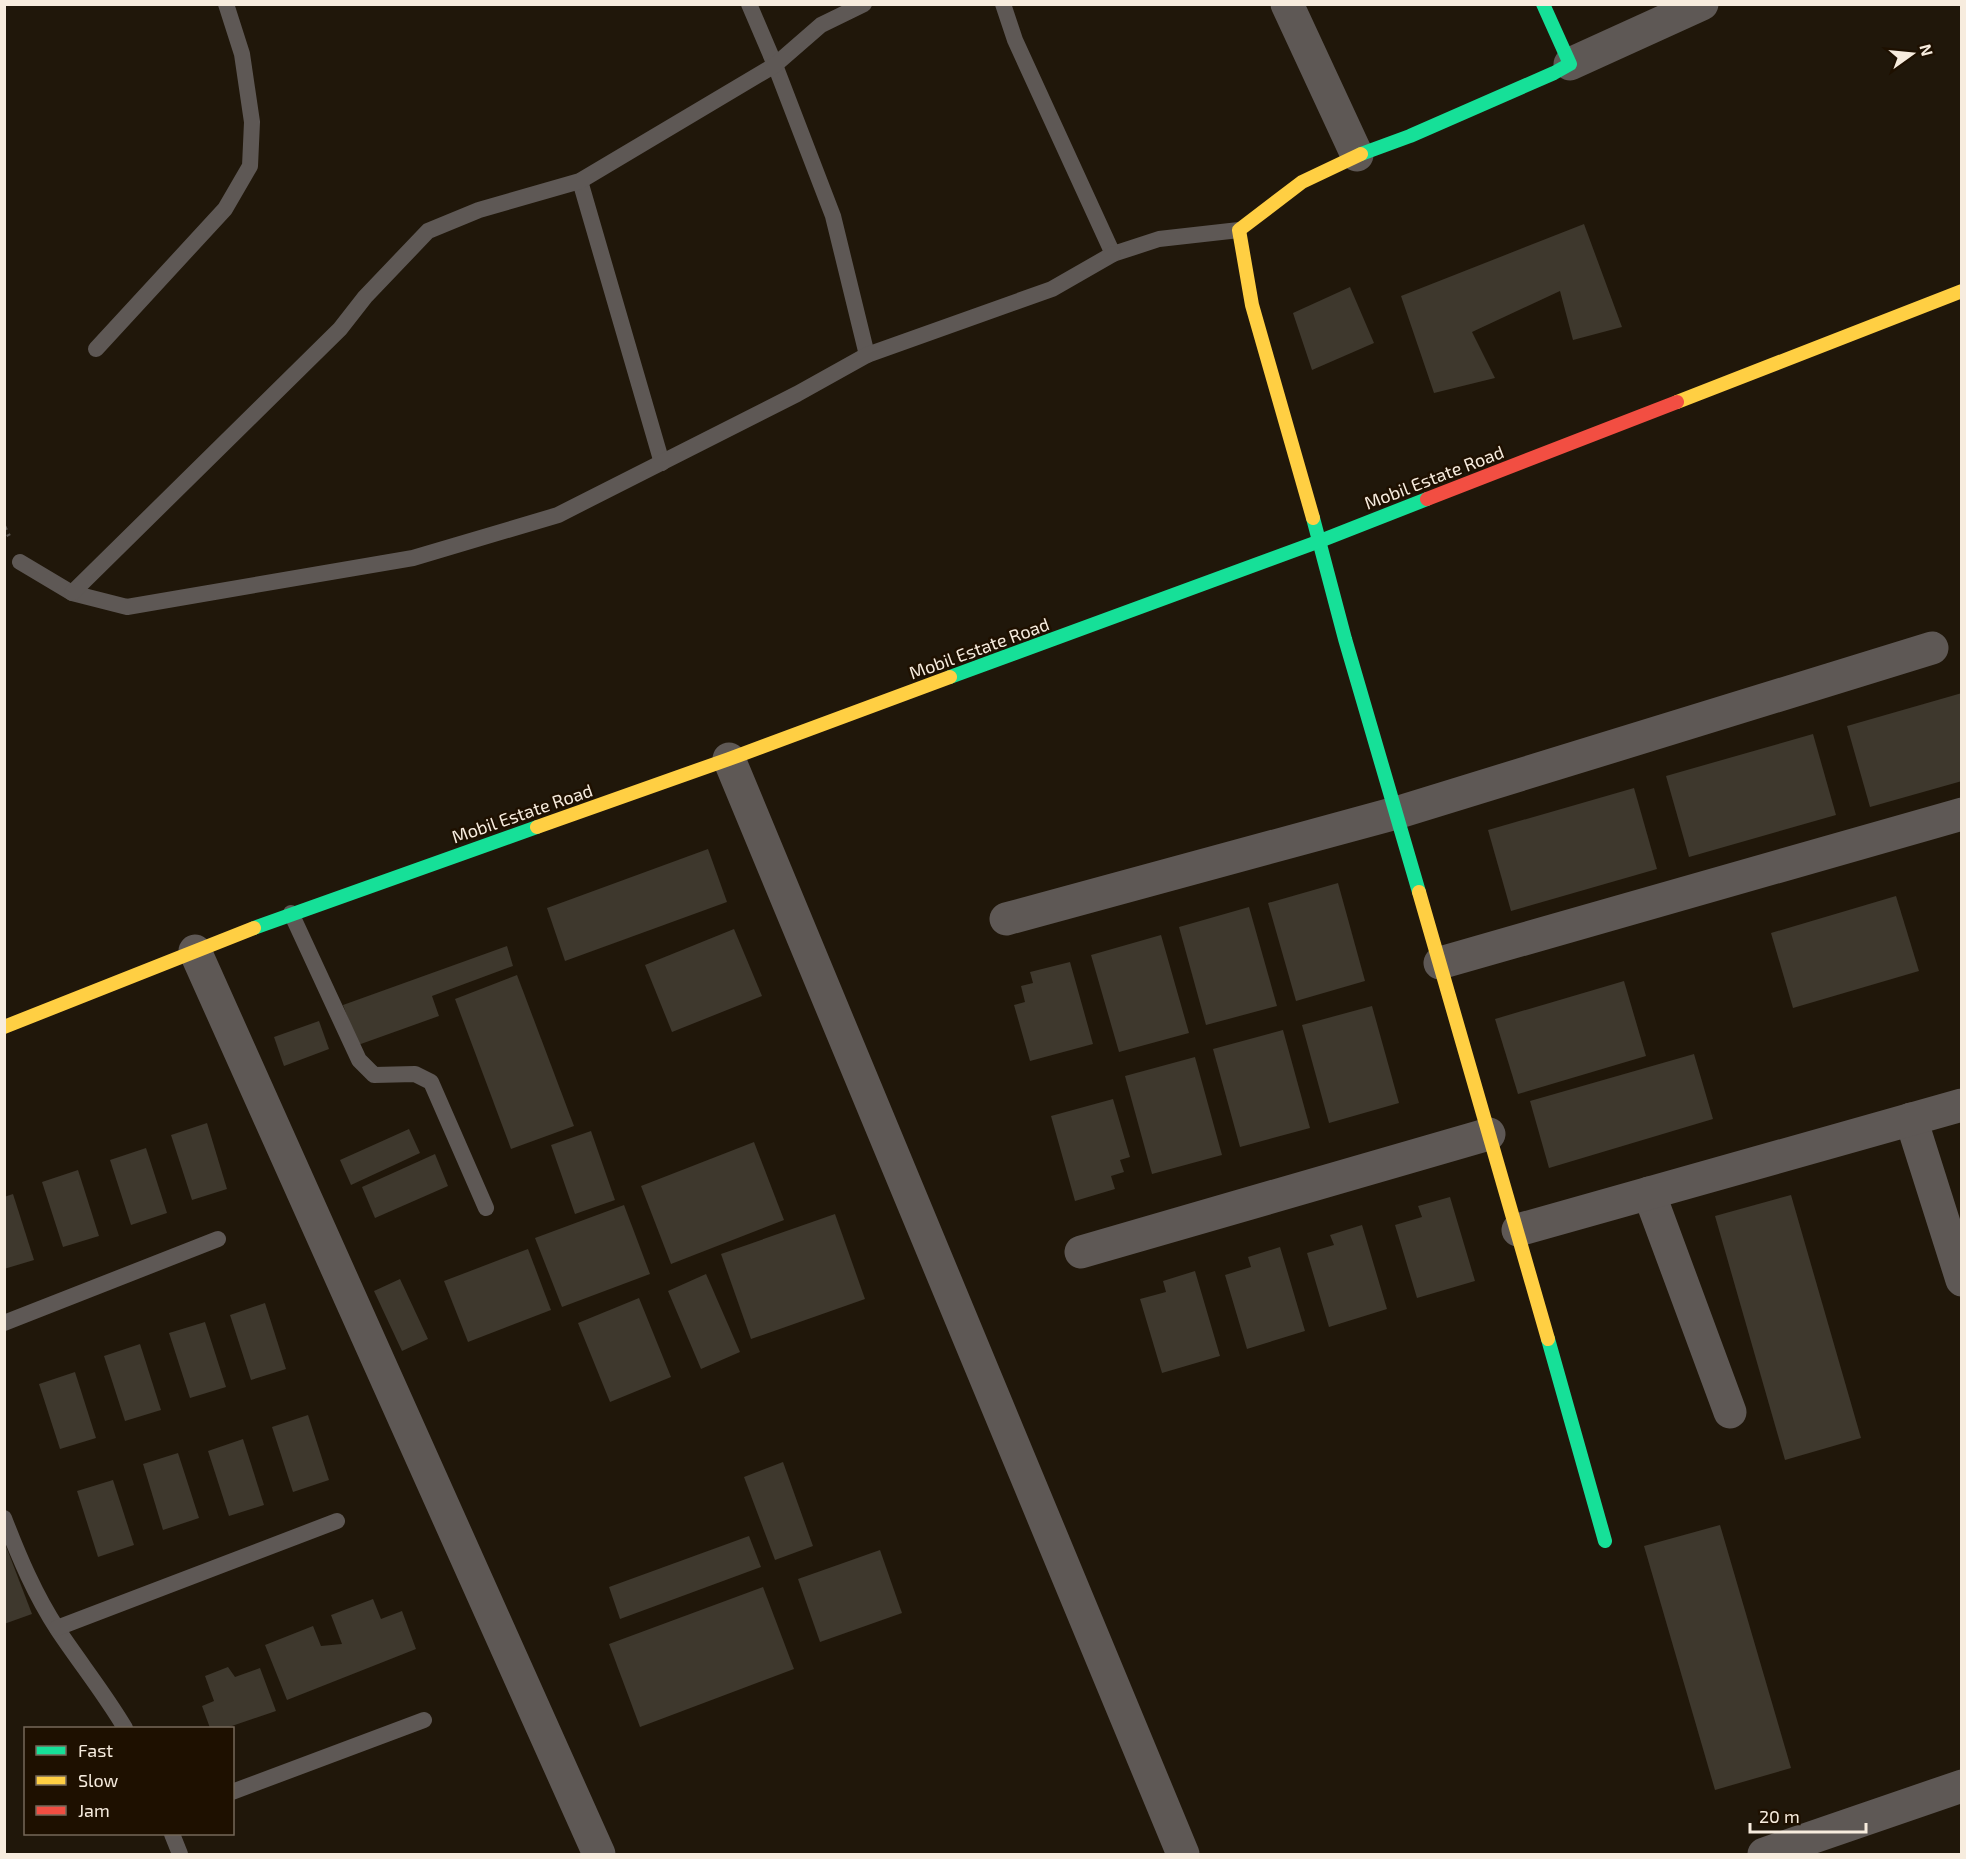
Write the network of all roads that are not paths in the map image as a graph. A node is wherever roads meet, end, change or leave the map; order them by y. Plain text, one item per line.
1 (226, 4) edge
2 (749, 4) edge
3 (864, 4) edge
4 (1003, 4) edge
5 (1287, 4) edge
6 (1543, 4) edge
7 (1702, 4) edge
8 (1570, 64) junction
9 (775, 65) junction
10 (1357, 155) junction
11 (580, 181) junction
12 (1239, 230) junction
13 (1113, 254) junction
14 (1962, 291) edge
15 (96, 349) dead end
16 (867, 355) junction
17 (662, 463) junction
18 (1320, 540) junction
19 (20, 562) dead end
20 (72, 593) junction
21 (1932, 648) dead end
22 (729, 759) junction
23 (1396, 813) junction
24 (1962, 814) edge
25 (291, 913) junction
26 (1006, 919) dead end
27 (195, 951) junction
28 (1440, 963) junction
29 (4, 1027) edge
30 (1962, 1106) edge
31 (1911, 1119) junction
32 (1489, 1134) junction
33 (1649, 1193) junction
34 (486, 1208) dead end
35 (1518, 1230) junction
36 (218, 1239) dead end
37 (1081, 1251) dead end
38 (1962, 1280) edge
39 (4, 1323) edge
40 (1730, 1412) dead end
41 (4, 1518) edge
42 (337, 1521) dead end
43 (1605, 1541) dead end
44 (57, 1628) junction
45 (424, 1720) dead end
46 (123, 1727) edge
47 (1962, 1785) edge
48 (234, 1791) edge
49 (173, 1835) edge
50 (180, 1854) edge
51 (600, 1854) edge
52 (1183, 1854) edge
53 (1764, 1854) edge

1 - 15 lane
2 - 9 lane
3 - 9 lane
4 - 13 lane
5 - 10 street
6 - 8 main road
7 - 8 street
8 - 10 main road
9 - 11 lane
9 - 16 lane
10 - 12 main road
11 - 17 lane
11 - 20 lane
12 - 13 lane
12 - 18 main road
13 - 16 lane
14 - 18 main road, Mobil Estate Road
16 - 17 lane
17 - 20 lane
18 - 22 main road, Mobil Estate Road
18 - 23 main road
19 - 20 lane
21 - 23 street
22 - 25 main road, Mobil Estate Road
22 - 52 street
23 - 26 street
23 - 28 main road
24 - 28 street
25 - 27 main road, Mobil Estate Road
25 - 34 lane
27 - 29 main road, Mobil Estate Road
27 - 51 street
28 - 32 main road
30 - 31 street
31 - 33 street
31 - 38 street
32 - 35 main road
32 - 37 street
33 - 35 street
33 - 40 street
35 - 43 main road
36 - 39 lane
41 - 44 lane
42 - 44 lane
44 - 46 lane
45 - 48 lane
47 - 53 street
49 - 50 lane

